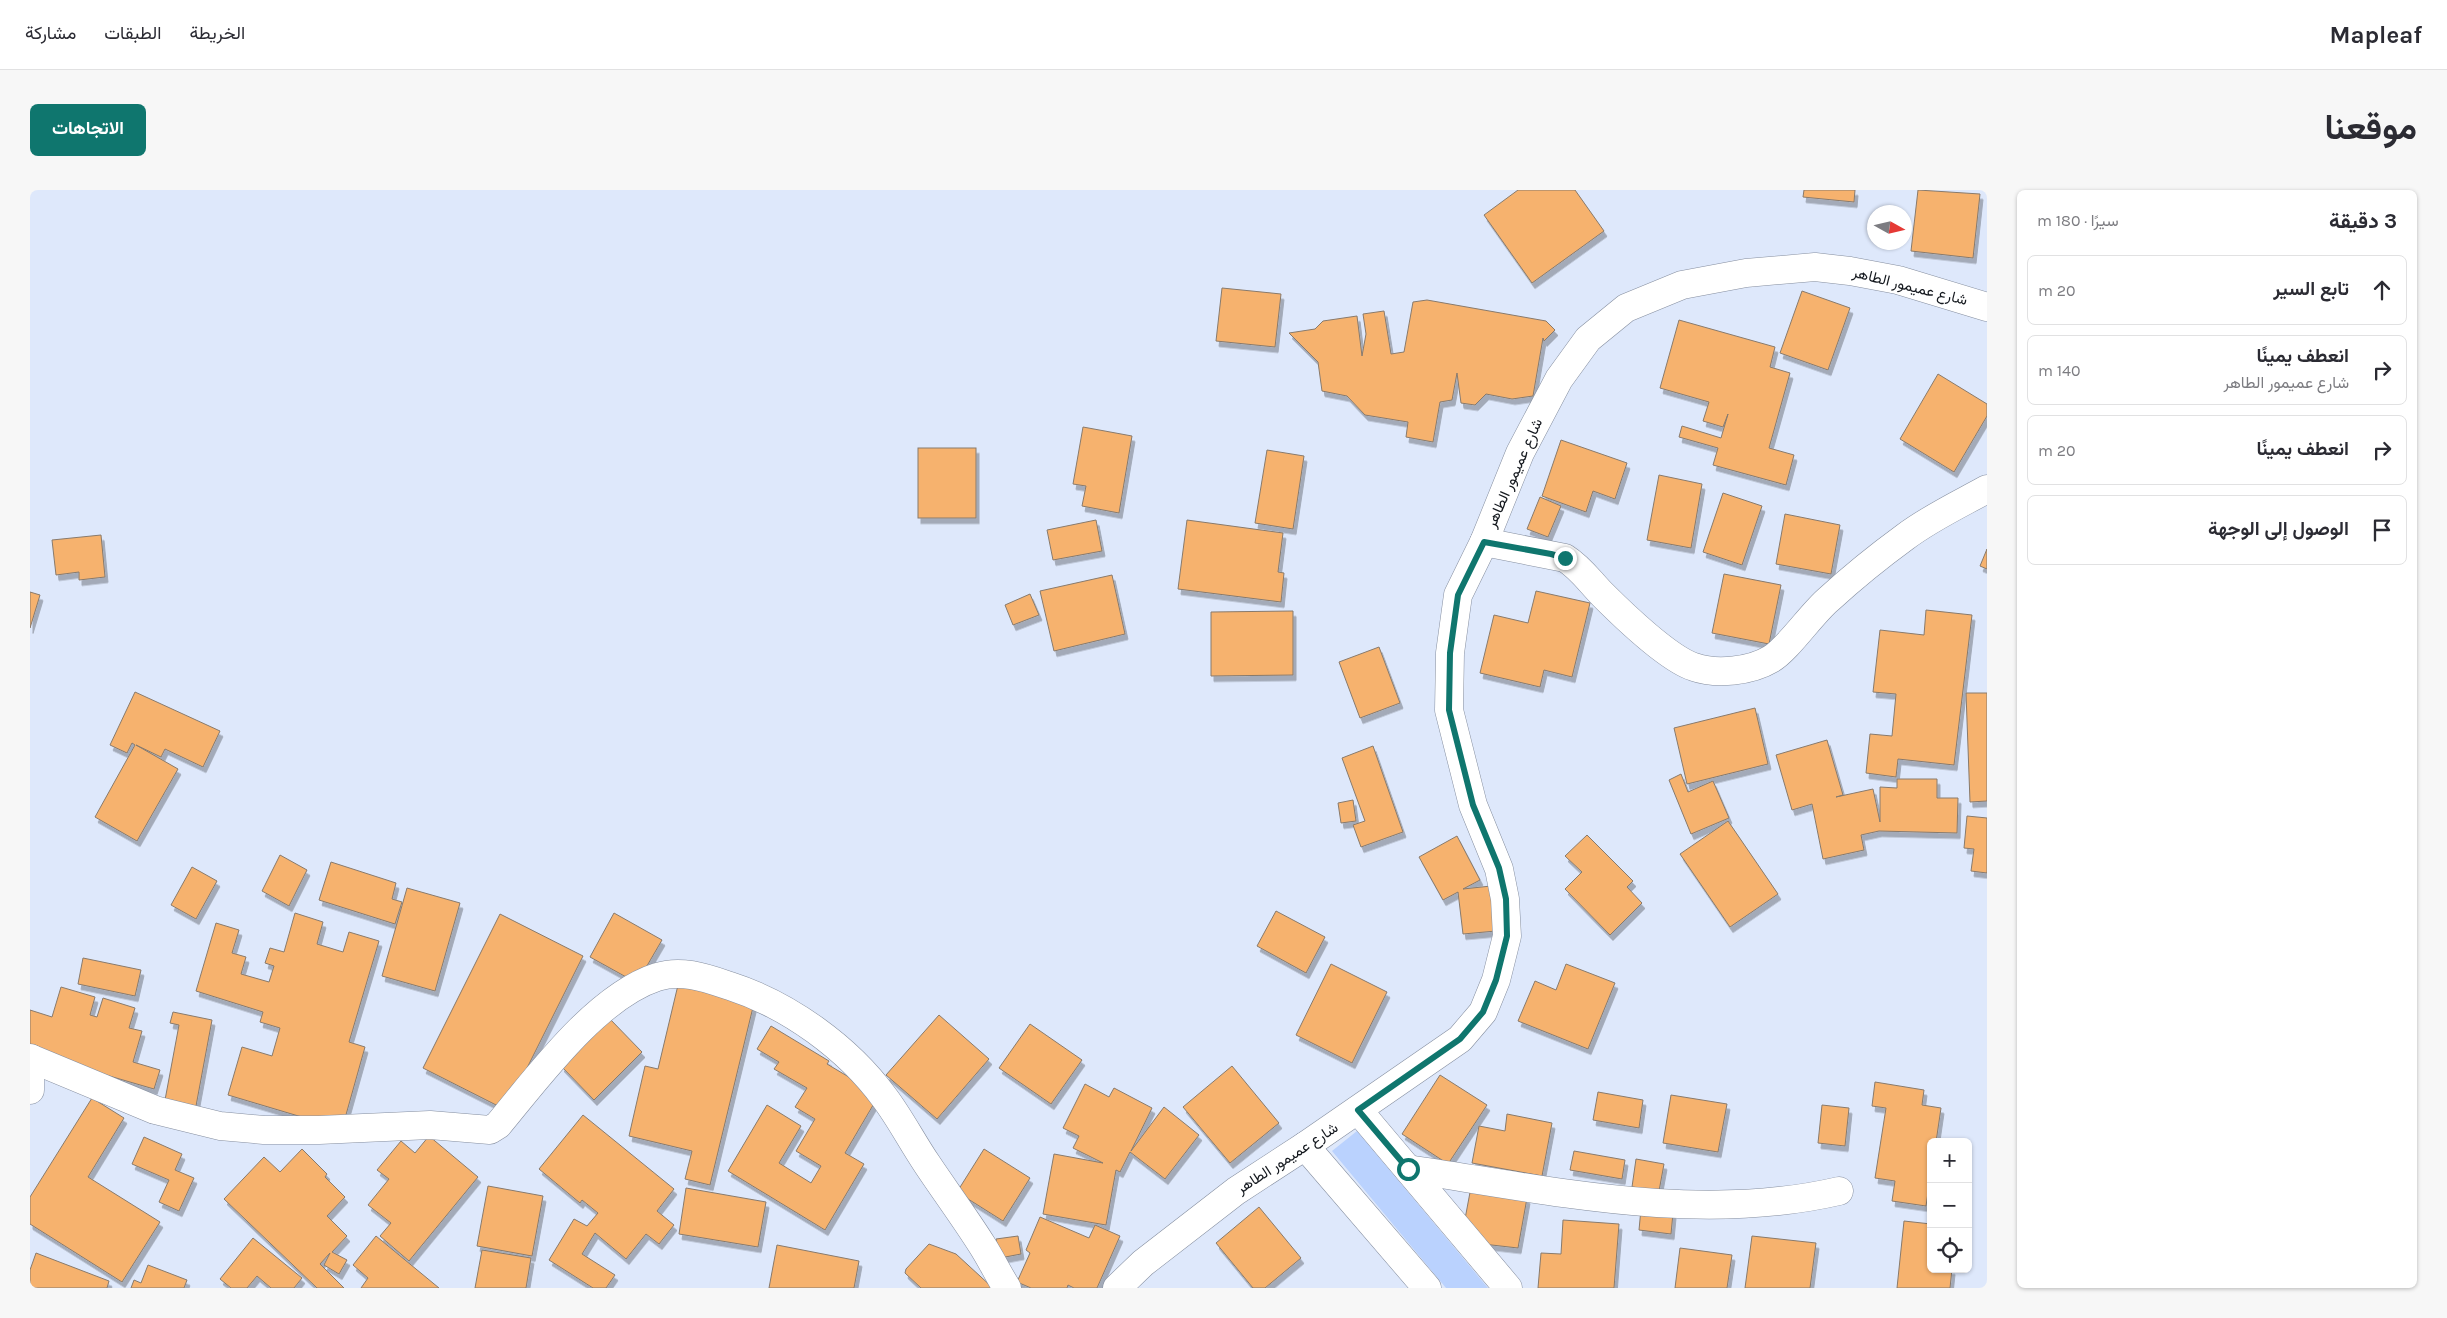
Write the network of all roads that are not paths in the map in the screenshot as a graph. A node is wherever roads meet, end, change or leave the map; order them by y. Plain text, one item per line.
1 (1987, 307) edge
2 (1987, 489) edge
3 (1484, 542) junction
4 (31, 1059) edge
5 (30, 1090) edge
6 (1358, 1110) junction
7 (1305, 1146) junction
8 (1408, 1169) junction
9 (1839, 1191) dead end
10 (1006, 1288) edge
11 (1117, 1288) edge
12 (1427, 1288) edge
13 (1508, 1288) edge

1 - 3 street, شارع عميمور الطاهر
2 - 3 street
3 - 6 street, شارع عميمور الطاهر
4 - 5 street
4 - 10 street
6 - 7 street, شارع عميمور الطاهر
6 - 8 street
7 - 11 street, شارع عميمور الطاهر
7 - 12 street
8 - 9 street
8 - 13 street

